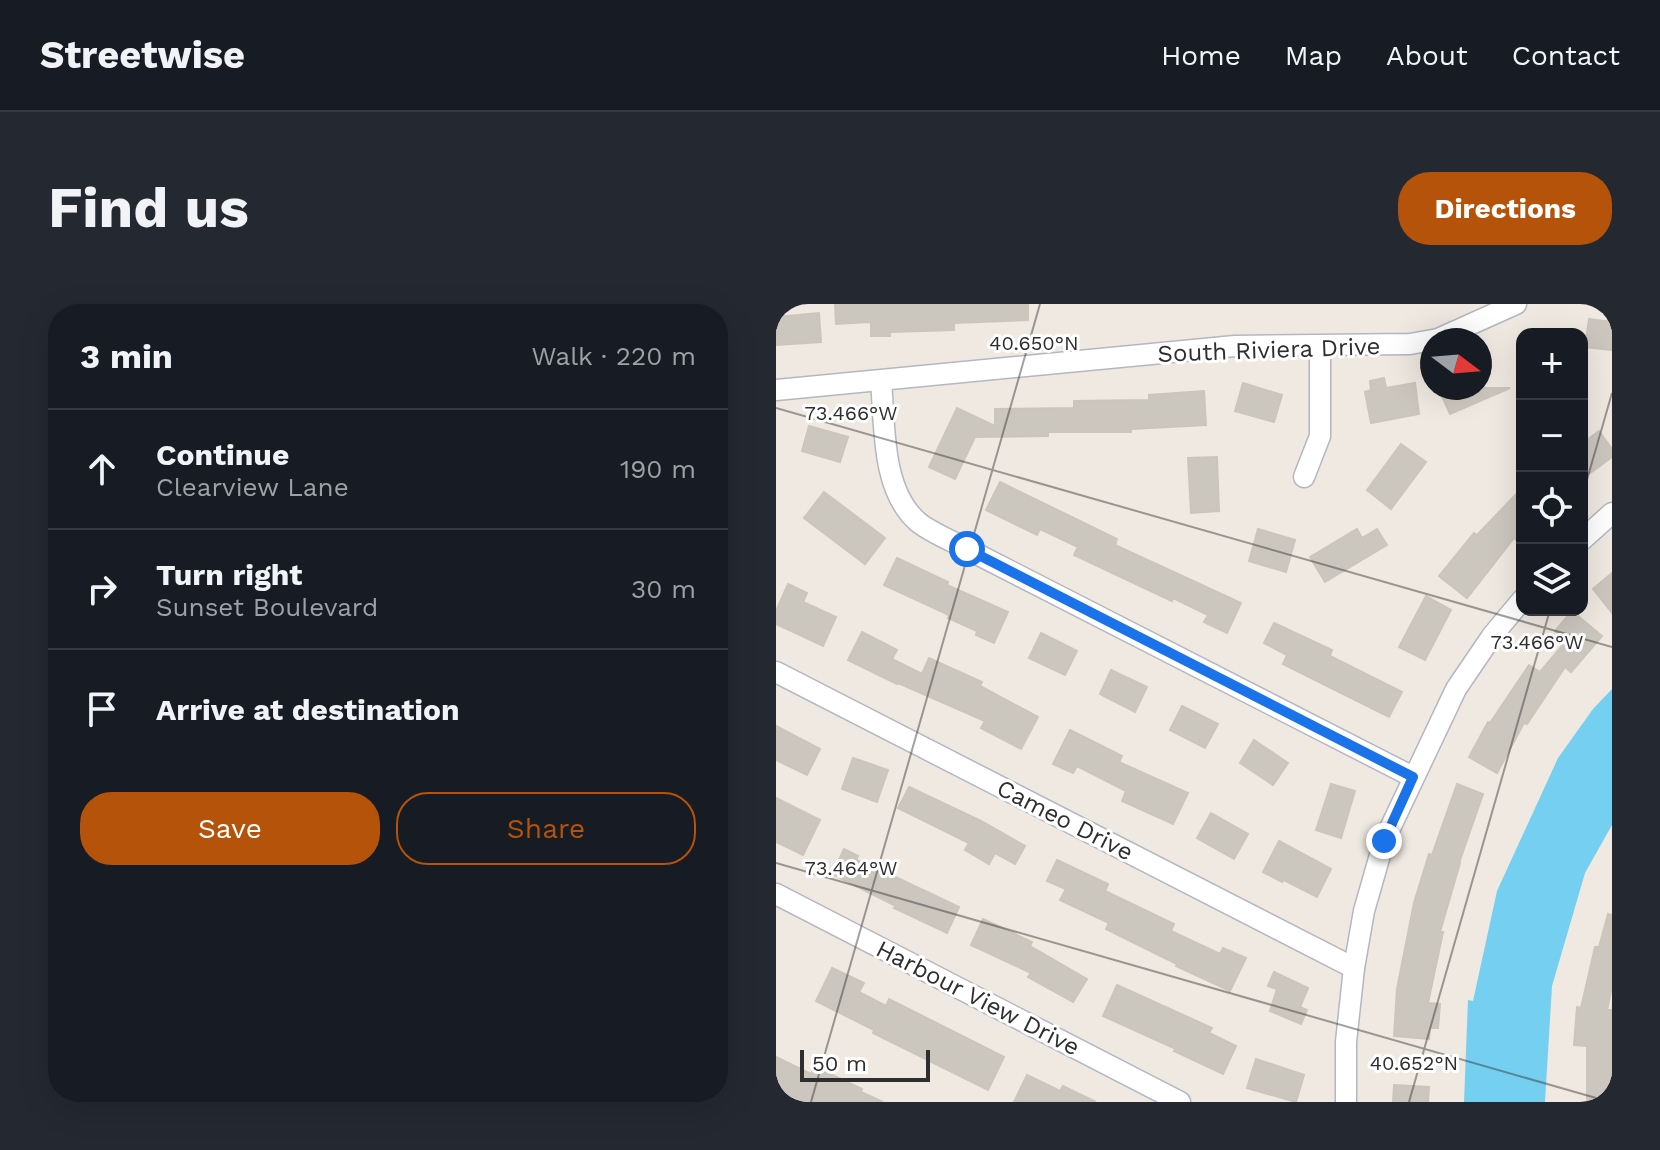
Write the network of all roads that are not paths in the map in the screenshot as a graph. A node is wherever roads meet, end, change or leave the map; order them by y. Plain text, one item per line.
1 (1516, 304) edge
2 (1320, 346) junction
3 (881, 381) junction
4 (776, 390) edge
5 (1304, 477) dead end
6 (1612, 513) edge
7 (1588, 535) edge
8 (1516, 607) edge
9 (776, 672) edge
10 (1413, 777) junction
11 (776, 894) edge
12 (1354, 968) junction
13 (1180, 1102) edge
14 (1346, 1102) edge

1 - 2 street, South Riviera Drive
2 - 3 street, South Riviera Drive
2 - 5 street
3 - 4 street, South Riviera Drive
3 - 10 street
6 - 7 street
8 - 10 street
9 - 12 street, Cameo Drive
10 - 12 street
11 - 13 street, Harbour View Drive
12 - 14 street

